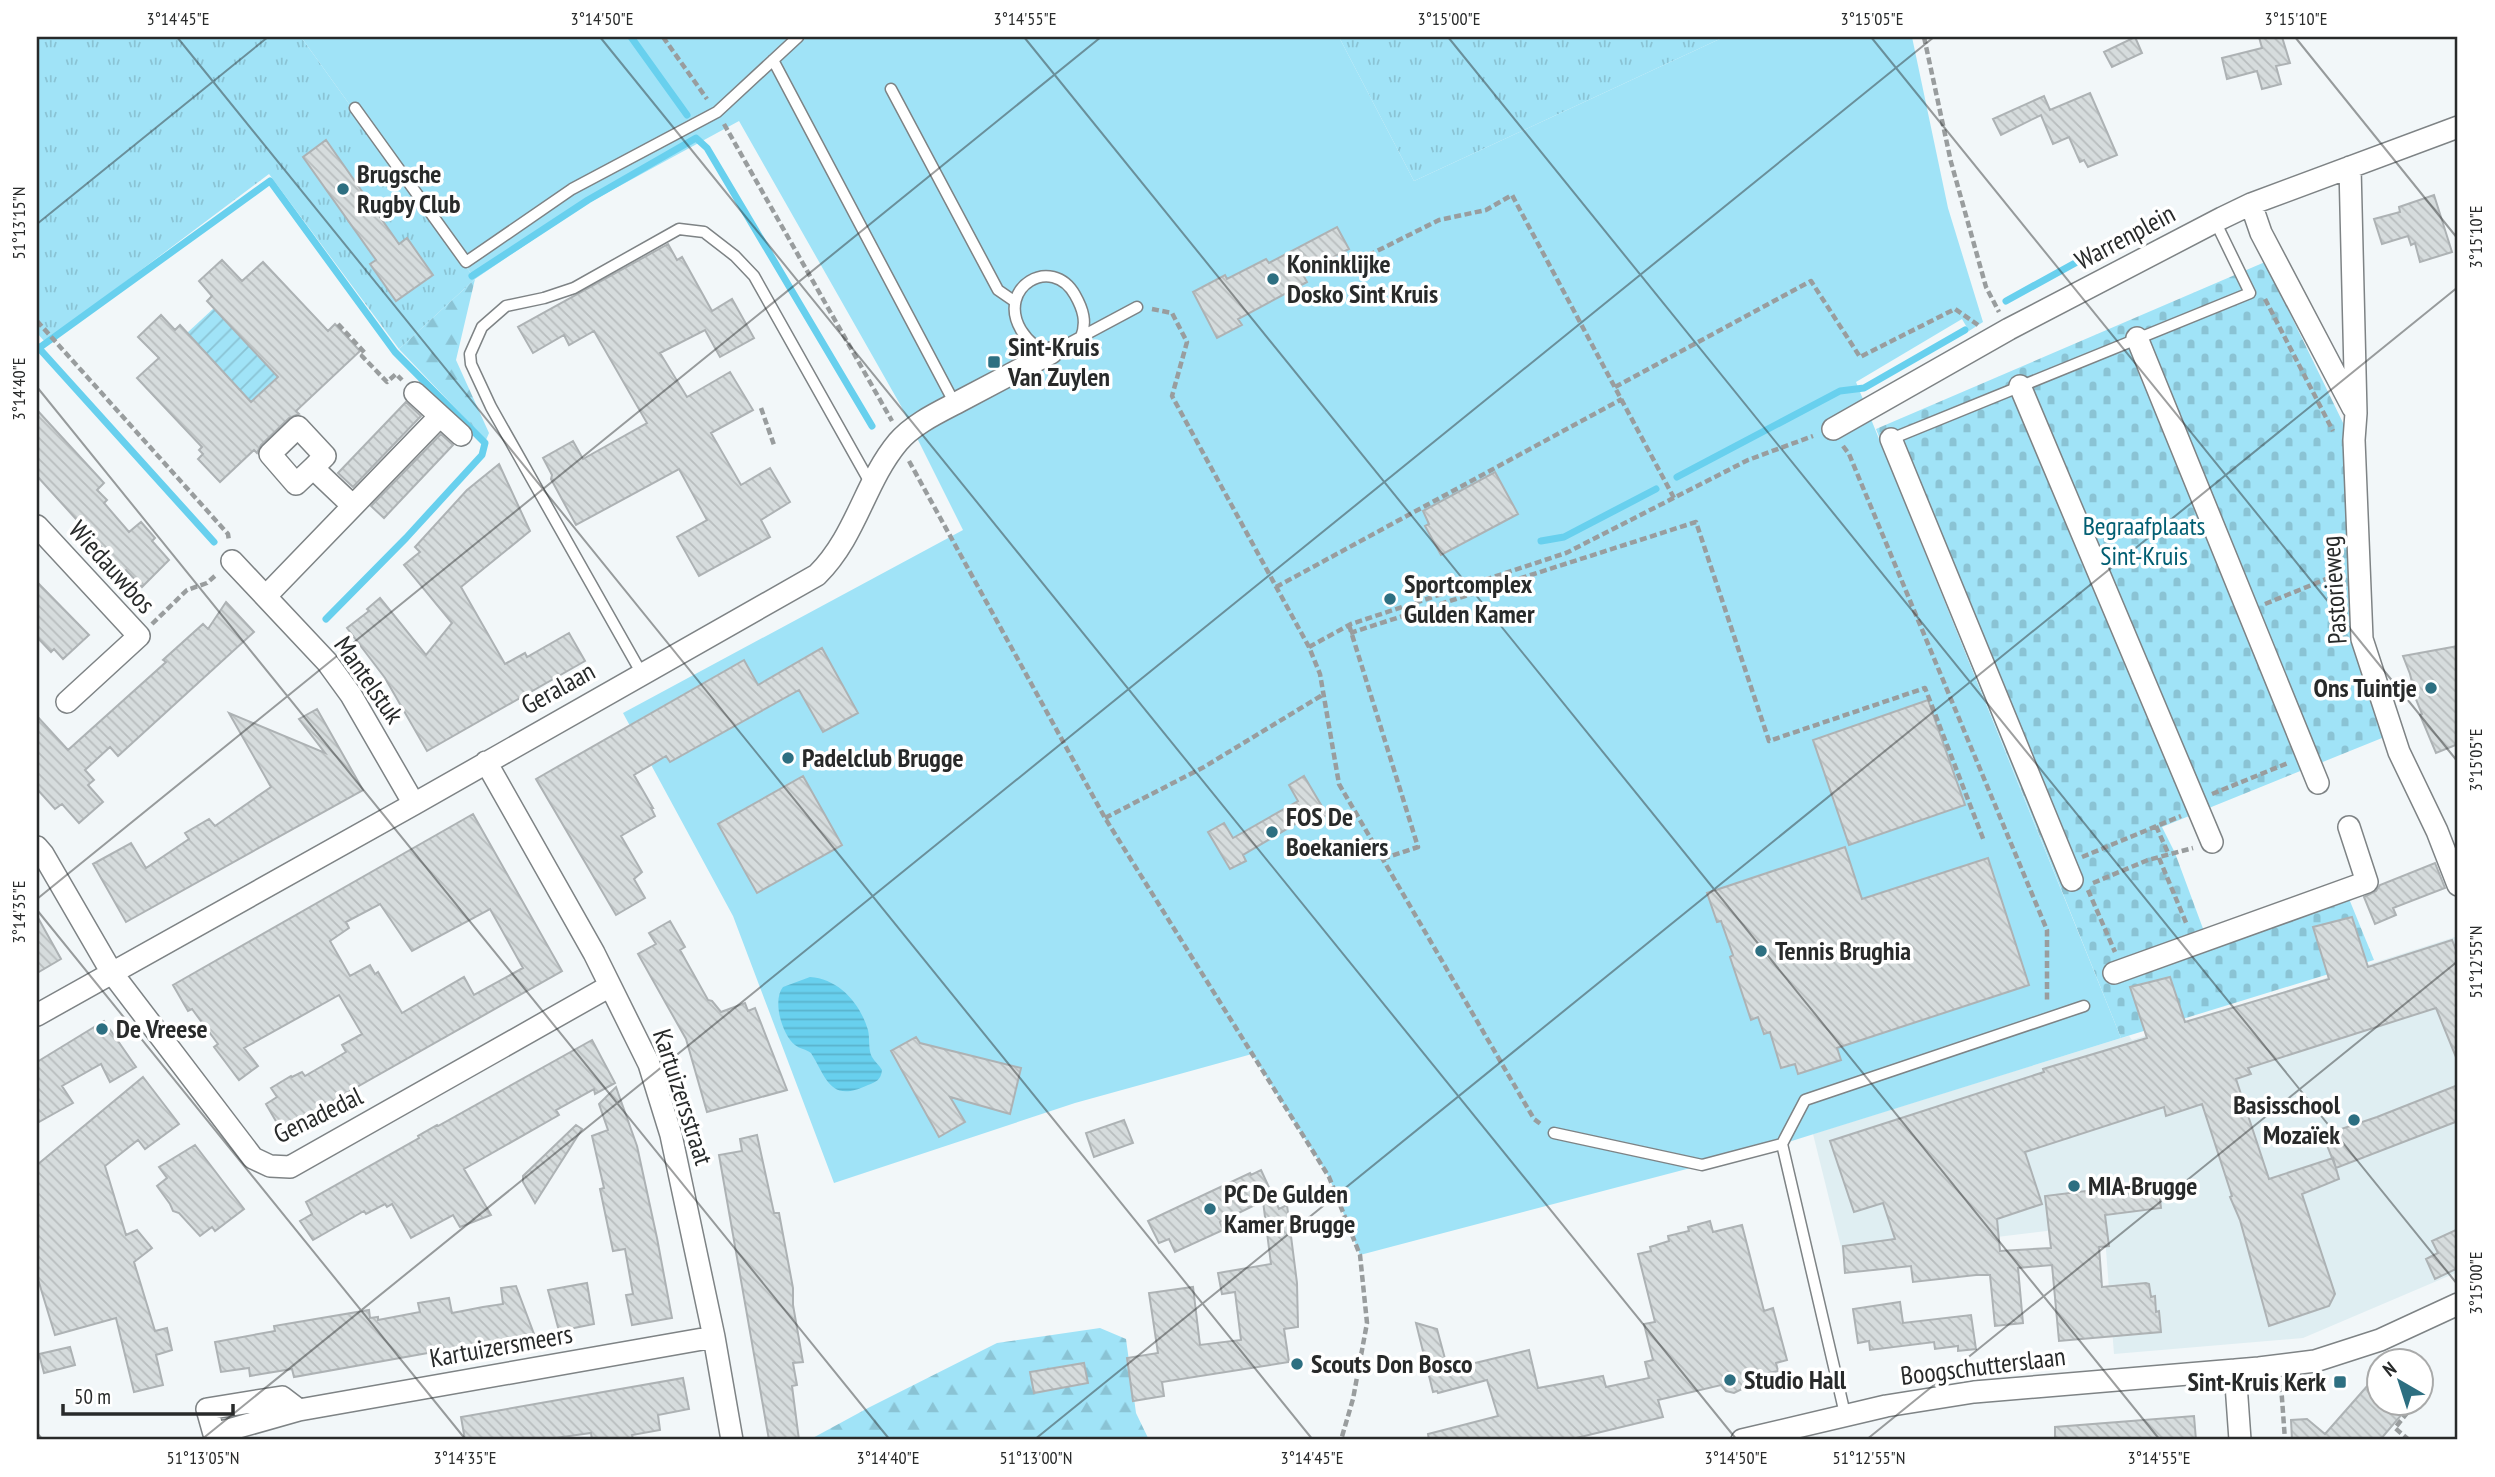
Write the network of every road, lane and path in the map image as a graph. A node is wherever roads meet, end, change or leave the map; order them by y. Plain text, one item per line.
1 (663, 37) edge
2 (798, 37) edge
3 (1924, 37) edge
4 (773, 60) junction
5 (891, 89) dead end
6 (355, 108) dead end
7 (717, 112) junction
8 (2458, 127) edge
9 (2350, 167) junction
10 (2251, 204) junction
11 (2216, 221) junction
12 (1359, 260) dead end
13 (2250, 293) junction
14 (1014, 301) junction
15 (1137, 307) joint
16 (37, 321) edge
17 (338, 324) dead end
18 (2002, 333) junction
19 (1081, 337) junction
20 (2137, 338) junction
21 (1051, 353) junction
22 (2020, 386) junction
23 (1615, 387) junction
24 (415, 393) joint
25 (1622, 399) junction
26 (955, 404) junction
27 (761, 408) dead end
28 (2356, 413) junction
29 (440, 416) junction
30 (1833, 429) junction
31 (461, 435) dead end
32 (2345, 438) junction
33 (1891, 439) joint
34 (900, 440) junction
35 (774, 445) dead end
36 (313, 468) dead end
37 (872, 486) junction
38 (1674, 498) junction
39 (353, 506) junction
40 (37, 526) edge
41 (232, 561) junction
42 (2346, 570) dead end
43 (1276, 587) junction
44 (266, 596) junction
45 (2248, 611) junction
46 (1349, 625) junction
47 (1350, 633) junction
48 (139, 636) junction
49 (1309, 647) junction
50 (642, 674) junction
51 (1324, 694) junction
52 (67, 702) dead end
53 (2306, 755) junction
54 (486, 762) junction
55 (2318, 783) dead end
56 (414, 804) junction
57 (2196, 804) junction
58 (1105, 818) junction
59 (2156, 826) junction
60 (2349, 827) dead end
61 (1984, 841) dead end
62 (2212, 842) joint
63 (37, 847) edge
64 (2169, 855) junction
65 (2159, 858) junction
66 (1382, 859) junction
67 (2068, 872) joint
68 (2458, 885) edge
69 (2194, 943) junction
70 (2128, 950) dead end
71 (112, 973) junction
72 (2114, 973) dead end
73 (610, 986) junction
74 (2084, 1006) dead end
75 (37, 1015) edge
76 (2048, 1018) junction
77 (1554, 1133) joint
78 (1782, 1144) junction
79 (2458, 1304) edge
80 (714, 1336) junction
81 (2280, 1366) junction
82 (2235, 1370) junction
83 (299, 1410) dead end
84 (1845, 1414) junction
85 (2403, 1418) edge
86 (732, 1440) edge
87 (1342, 1440) edge
88 (1742, 1440) edge
89 (2241, 1440) edge
90 (2285, 1440) edge
91 (2409, 1440) edge

1 - 7 path
2 - 4 lane
3 - 18 path
4 - 7 lane
4 - 26 lane
5 - 14 lane
6 - 7 lane
7 - 34 path
8 - 9 street, Warrenplein
9 - 10 street, Warrenplein
9 - 28 street, Pastorieweg
10 - 11 street, Warrenplein
10 - 28 street
11 - 13 lane
11 - 18 street, Warrenplein
12 - 23 path
13 - 20 lane
13 - 32 path
14 - 19 lane
14 - 21 lane
15 - 19 lane
15 - 43 path
16 - 41 path
17 - 24 path
18 - 23 path
18 - 30 street, Warrenplein
19 - 21 lane
20 - 22 lane
20 - 45 street
21 - 26 street, Geralaan
22 - 33 lane
22 - 57 street
23 - 25 path
24 - 29 street
25 - 38 path
25 - 43 path
26 - 34 street, Geralaan
27 - 35 path
28 - 32 street, Pastorieweg
29 - 31 street
29 - 39 street
30 - 38 path
30 - 76 path
32 - 68 street, Pastorieweg
33 - 67 street
34 - 37 street, Geralaan
34 - 58 path
36 - 39 street
37 - 50 street, Geralaan
37 - 50 lane
38 - 46 path
39 - 44 street
40 - 48 street, Wiedauwbos
41 - 44 street, Mantelstuk
41 - 48 path
42 - 45 path
43 - 49 path
44 - 56 street, Mantelstuk
45 - 53 street
46 - 47 path
46 - 49 path
47 - 61 path
47 - 66 path
48 - 52 street, Wiedauwbos
49 - 51 path
50 - 54 street, Geralaan
51 - 58 path
51 - 66 path
53 - 55 street
53 - 57 path
54 - 56 street, Geralaan
54 - 73 street, Kartuizersstraat
56 - 71 street, Geralaan
57 - 59 path
57 - 62 street
58 - 87 path
59 - 64 path
59 - 67 path
60 - 69 street
62 - 64 path
63 - 71 street
64 - 65 path
65 - 69 path
65 - 70 path
66 - 77 path
69 - 72 street
71 - 73 street, Genadedal
71 - 75 street, Geralaan
73 - 80 street, Kartuizersstraat
74 - 76 lane
76 - 78 lane
77 - 78 lane
78 - 84 lane
79 - 81 street, Boogschutterslaan
80 - 83 street, Kartuizersmeers
80 - 86 street, Kartuizersstraat
81 - 82 street, Boogschutterslaan
81 - 90 path
82 - 84 street, Boogschutterslaan
82 - 89 street
84 - 88 street, Boogschutterslaan
85 - 91 path

